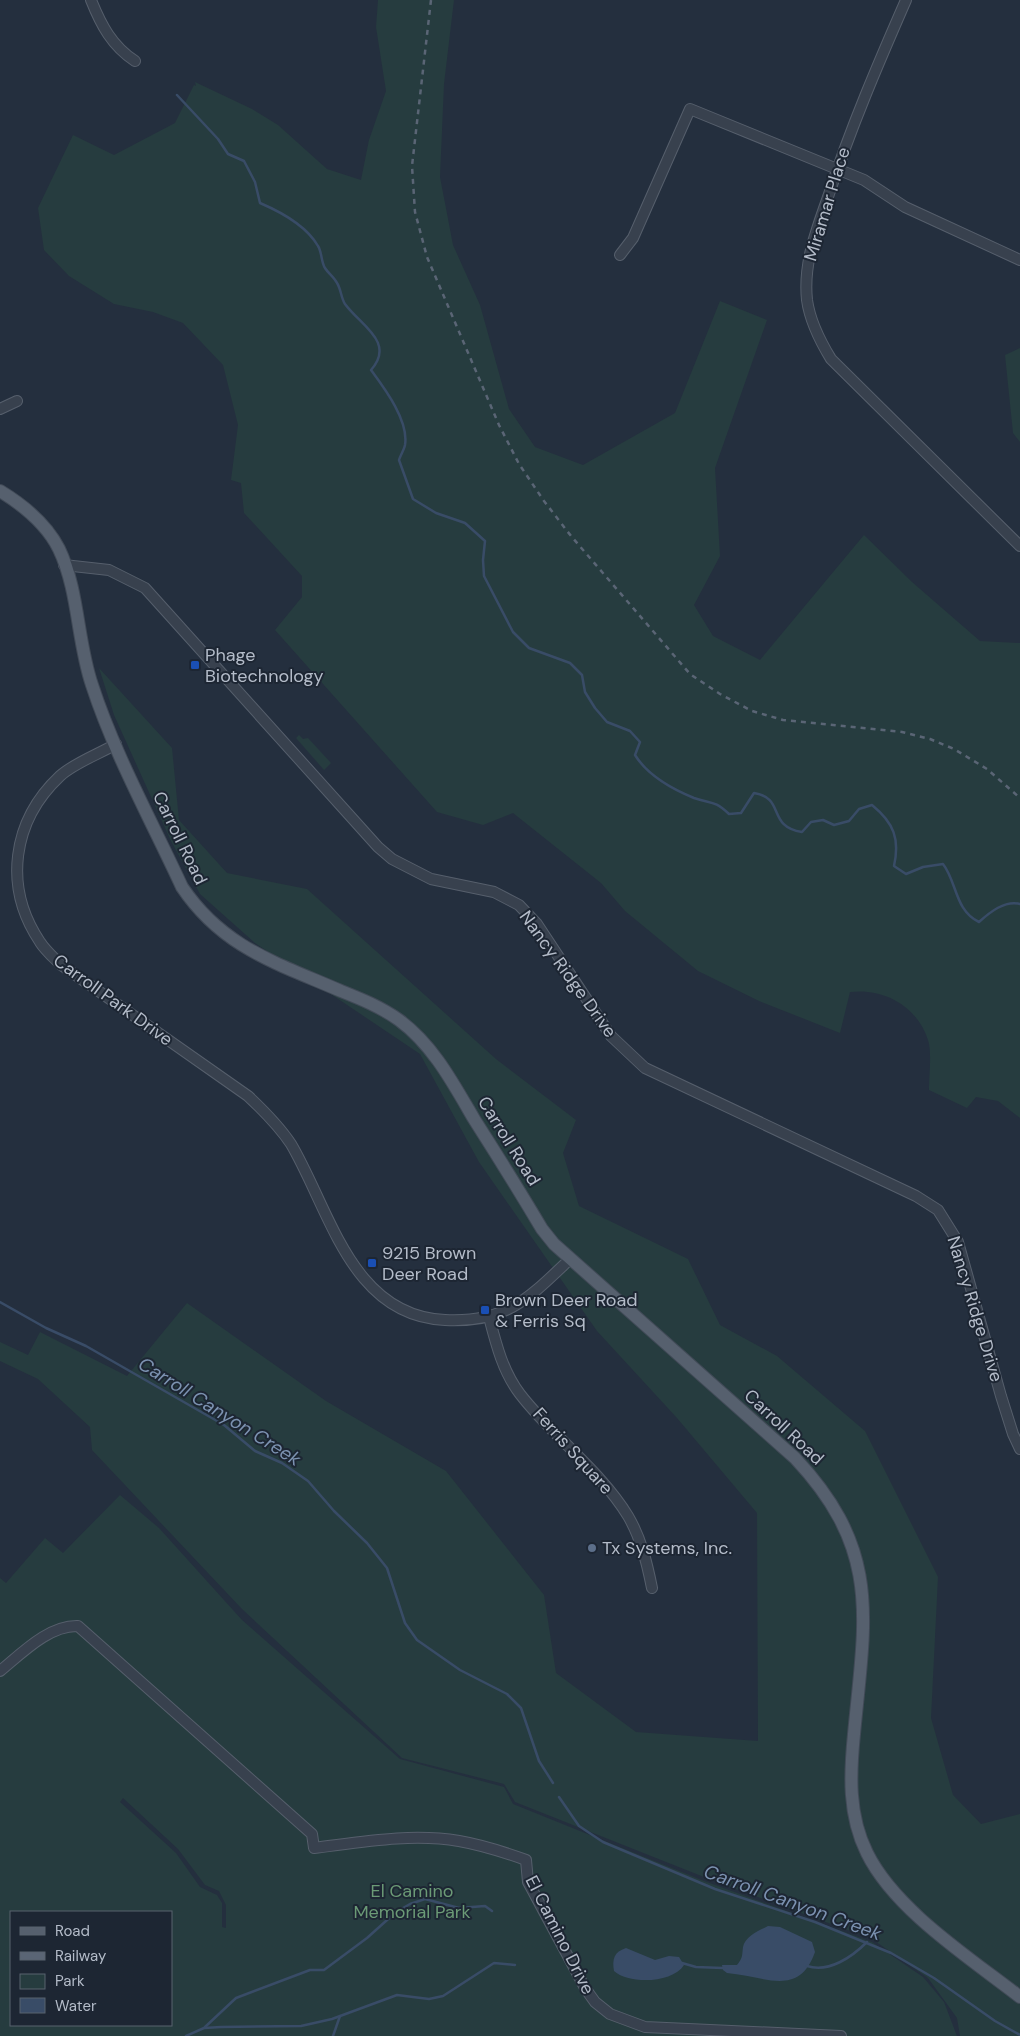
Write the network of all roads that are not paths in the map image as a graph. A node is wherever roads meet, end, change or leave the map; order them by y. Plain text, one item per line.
1 (91, 0) edge
2 (906, 0) edge
3 (135, 61) dead end
4 (837, 168) junction
5 (620, 255) dead end
6 (1020, 260) edge
7 (18, 401) dead end
8 (0, 409) edge
9 (0, 491) edge
10 (1020, 546) edge
11 (64, 565) junction
12 (116, 744) junction
13 (569, 1260) junction
14 (489, 1317) junction
15 (1020, 1449) edge
16 (652, 1588) dead end
17 (0, 1671) edge
18 (1020, 1998) edge
19 (842, 2036) edge

1 - 3 street
2 - 4 street, Miramar Place
4 - 5 street
4 - 6 street
4 - 10 street, Miramar Place
7 - 8 street
9 - 11 main road, Carroll Road
11 - 12 main road, Carroll Road
11 - 15 street, Nancy Ridge Drive
12 - 13 main road, Carroll Road
12 - 14 street, Carroll Park Drive
13 - 14 street, Carroll Park Drive
13 - 18 main road, Carroll Road
14 - 16 street, Ferris Square
17 - 19 street, El Camino Drive

